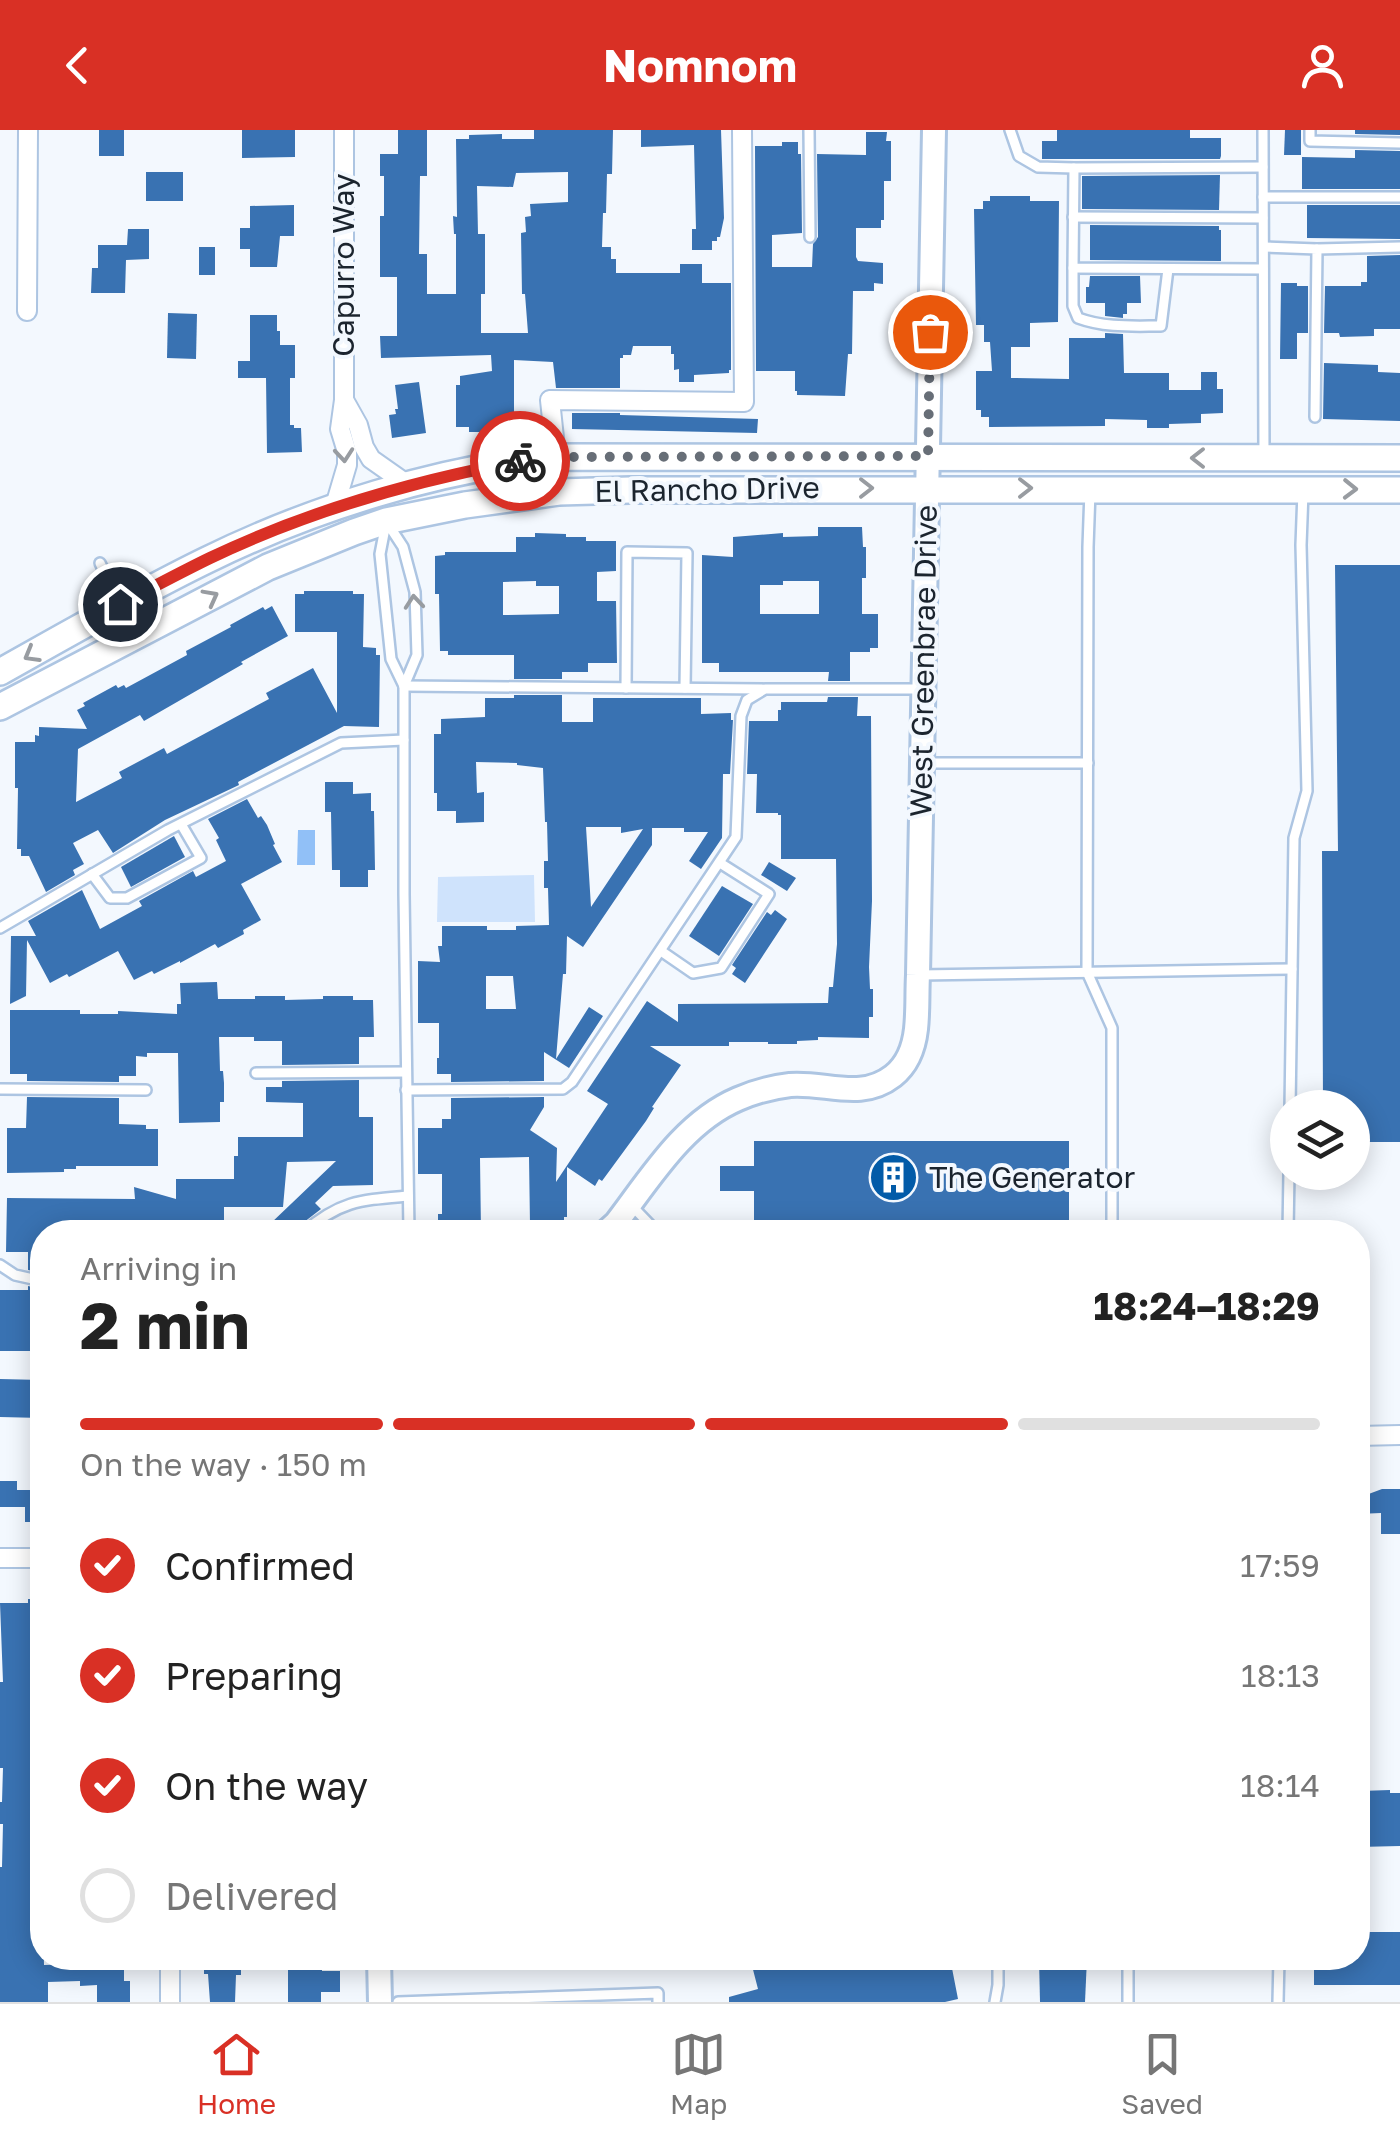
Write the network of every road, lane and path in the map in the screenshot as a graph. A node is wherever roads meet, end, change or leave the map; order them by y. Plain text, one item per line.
1 (28, 130) edge
2 (344, 130) edge
3 (742, 130) edge
4 (809, 130) edge
5 (934, 130) edge
6 (1010, 130) edge
7 (1263, 130) edge
8 (1310, 130) edge
9 (1400, 143) edge
10 (1263, 167) junction
11 (1074, 168) junction
12 (1400, 196) edge
13 (1263, 197) junction
14 (1073, 217) junction
15 (1263, 218) junction
16 (810, 237) dead end
17 (1264, 247) junction
18 (1400, 247) edge
19 (1317, 248) junction
20 (1073, 268) junction
21 (1168, 269) junction
22 (1263, 269) junction
23 (27, 312) dead end
24 (344, 400) junction
25 (1315, 416) dead end
26 (928, 456) junction
27 (556, 457) junction
28 (1264, 458) junction
29 (1400, 458) edge
30 (458, 474) junction
31 (408, 485) junction
32 (928, 488) junction
33 (1090, 488) junction
34 (1303, 488) junction
35 (1400, 490) edge
36 (334, 509) junction
37 (386, 522) junction
38 (100, 563) dead end
39 (120, 604) junction
40 (0, 672) edge
41 (404, 686) junction
42 (626, 688) junction
43 (685, 688) junction
44 (765, 689) junction
45 (924, 689) junction
46 (0, 707) edge
47 (404, 740) junction
48 (1088, 763) junction
49 (922, 764) junction
50 (180, 824) junction
51 (720, 863) junction
52 (92, 874) junction
53 (0, 928) edge
54 (661, 951) junction
55 (1292, 969) junction
56 (1087, 972) junction
57 (918, 976) junction
58 (256, 1072) dead end
59 (406, 1072) junction
60 (0, 1089) edge
61 (146, 1090) dead end
62 (406, 1090) junction
63 (1290, 1090) edge
64 (1289, 1190) edge
65 (408, 1196) junction
66 (630, 1204) junction
67 (318, 1220) edge
68 (409, 1220) edge
69 (616, 1220) edge
70 (645, 1220) edge
71 (1112, 1220) edge
72 (1288, 1220) edge
73 (0, 1265) edge
74 (30, 1278) edge
75 (1400, 1435) edge
76 (1370, 1436) edge
77 (0, 1558) edge
78 (30, 1558) edge
79 (170, 1970) edge
80 (379, 1970) edge
81 (998, 1970) edge
82 (1128, 1970) edge
83 (1278, 1970) edge
84 (998, 1984) junction
85 (170, 2002) edge
86 (380, 2002) edge
87 (398, 2002) edge
88 (658, 2002) edge
89 (995, 2002) edge
90 (1003, 2002) edge
91 (1128, 2002) edge
92 (1278, 2002) edge

1 - 23 street
2 - 24 street, Capurro Way
3 - 27 street
4 - 16 lane
5 - 26 street, West Greenbrae Drive
6 - 11 lane
7 - 10 lane
8 - 9 lane
10 - 11 lane
10 - 13 lane
11 - 14 lane
12 - 13 lane
13 - 15 lane
14 - 15 lane
14 - 20 lane
15 - 17 lane
17 - 19 lane
17 - 22 lane
18 - 19 lane
19 - 25 lane
20 - 21 lane
20 - 21 lane
21 - 22 lane
22 - 28 lane
24 - 31 street, Capurro Way
24 -> 36 street, Capurro Way
26 - 27 main road, El Rancho Drive
28 -> 26 main road, El Rancho Drive
26 - 32 street, West Greenbrae Drive
27 - 30 main road, El Rancho Drive
28 - 29 main road, El Rancho Drive
30 - 31 main road, El Rancho Drive
30 - 37 main road
31 - 36 main road, El Rancho Drive
32 -> 33 main road, El Rancho Drive
37 -> 32 main road, El Rancho Drive
32 - 45 street, West Greenbrae Drive
33 - 34 main road, El Rancho Drive
33 - 48 lane
34 -> 35 main road, El Rancho Drive
34 - 55 lane
36 - 39 main road, El Rancho Drive
37 - 41 lane
41 -> 37 lane
46 -> 37 main road, El Rancho Drive
38 - 39 lane
39 -> 40 main road, El Rancho Drive
41 - 42 lane
41 - 47 lane
42 - 43 lane
42 - 43 lane
43 - 44 lane
44 - 45 lane
44 - 51 lane
45 - 49 street, West Greenbrae Drive
47 - 50 lane
47 - 59 lane
48 - 49 lane
48 - 56 lane
49 - 57 street, West Greenbrae Drive
50 - 52 lane
50 - 52 lane
51 - 54 lane
51 - 54 lane
52 - 53 lane
54 - 62 lane
55 - 56 lane
55 - 63 lane
56 - 57 lane
56 - 71 lane
57 - 66 street, West Greenbrae Drive
58 - 59 lane
59 - 62 lane
60 - 61 lane
62 - 65 lane
64 - 72 lane
65 - 67 lane
65 - 68 lane
66 - 69 street
66 - 70 lane
73 - 74 lane
75 - 76 street
77 - 78 street
79 - 85 street
80 - 86 street
81 - 84 lane
82 - 91 lane
83 - 92 lane
84 - 89 lane
84 - 90 lane
87 - 88 lane

